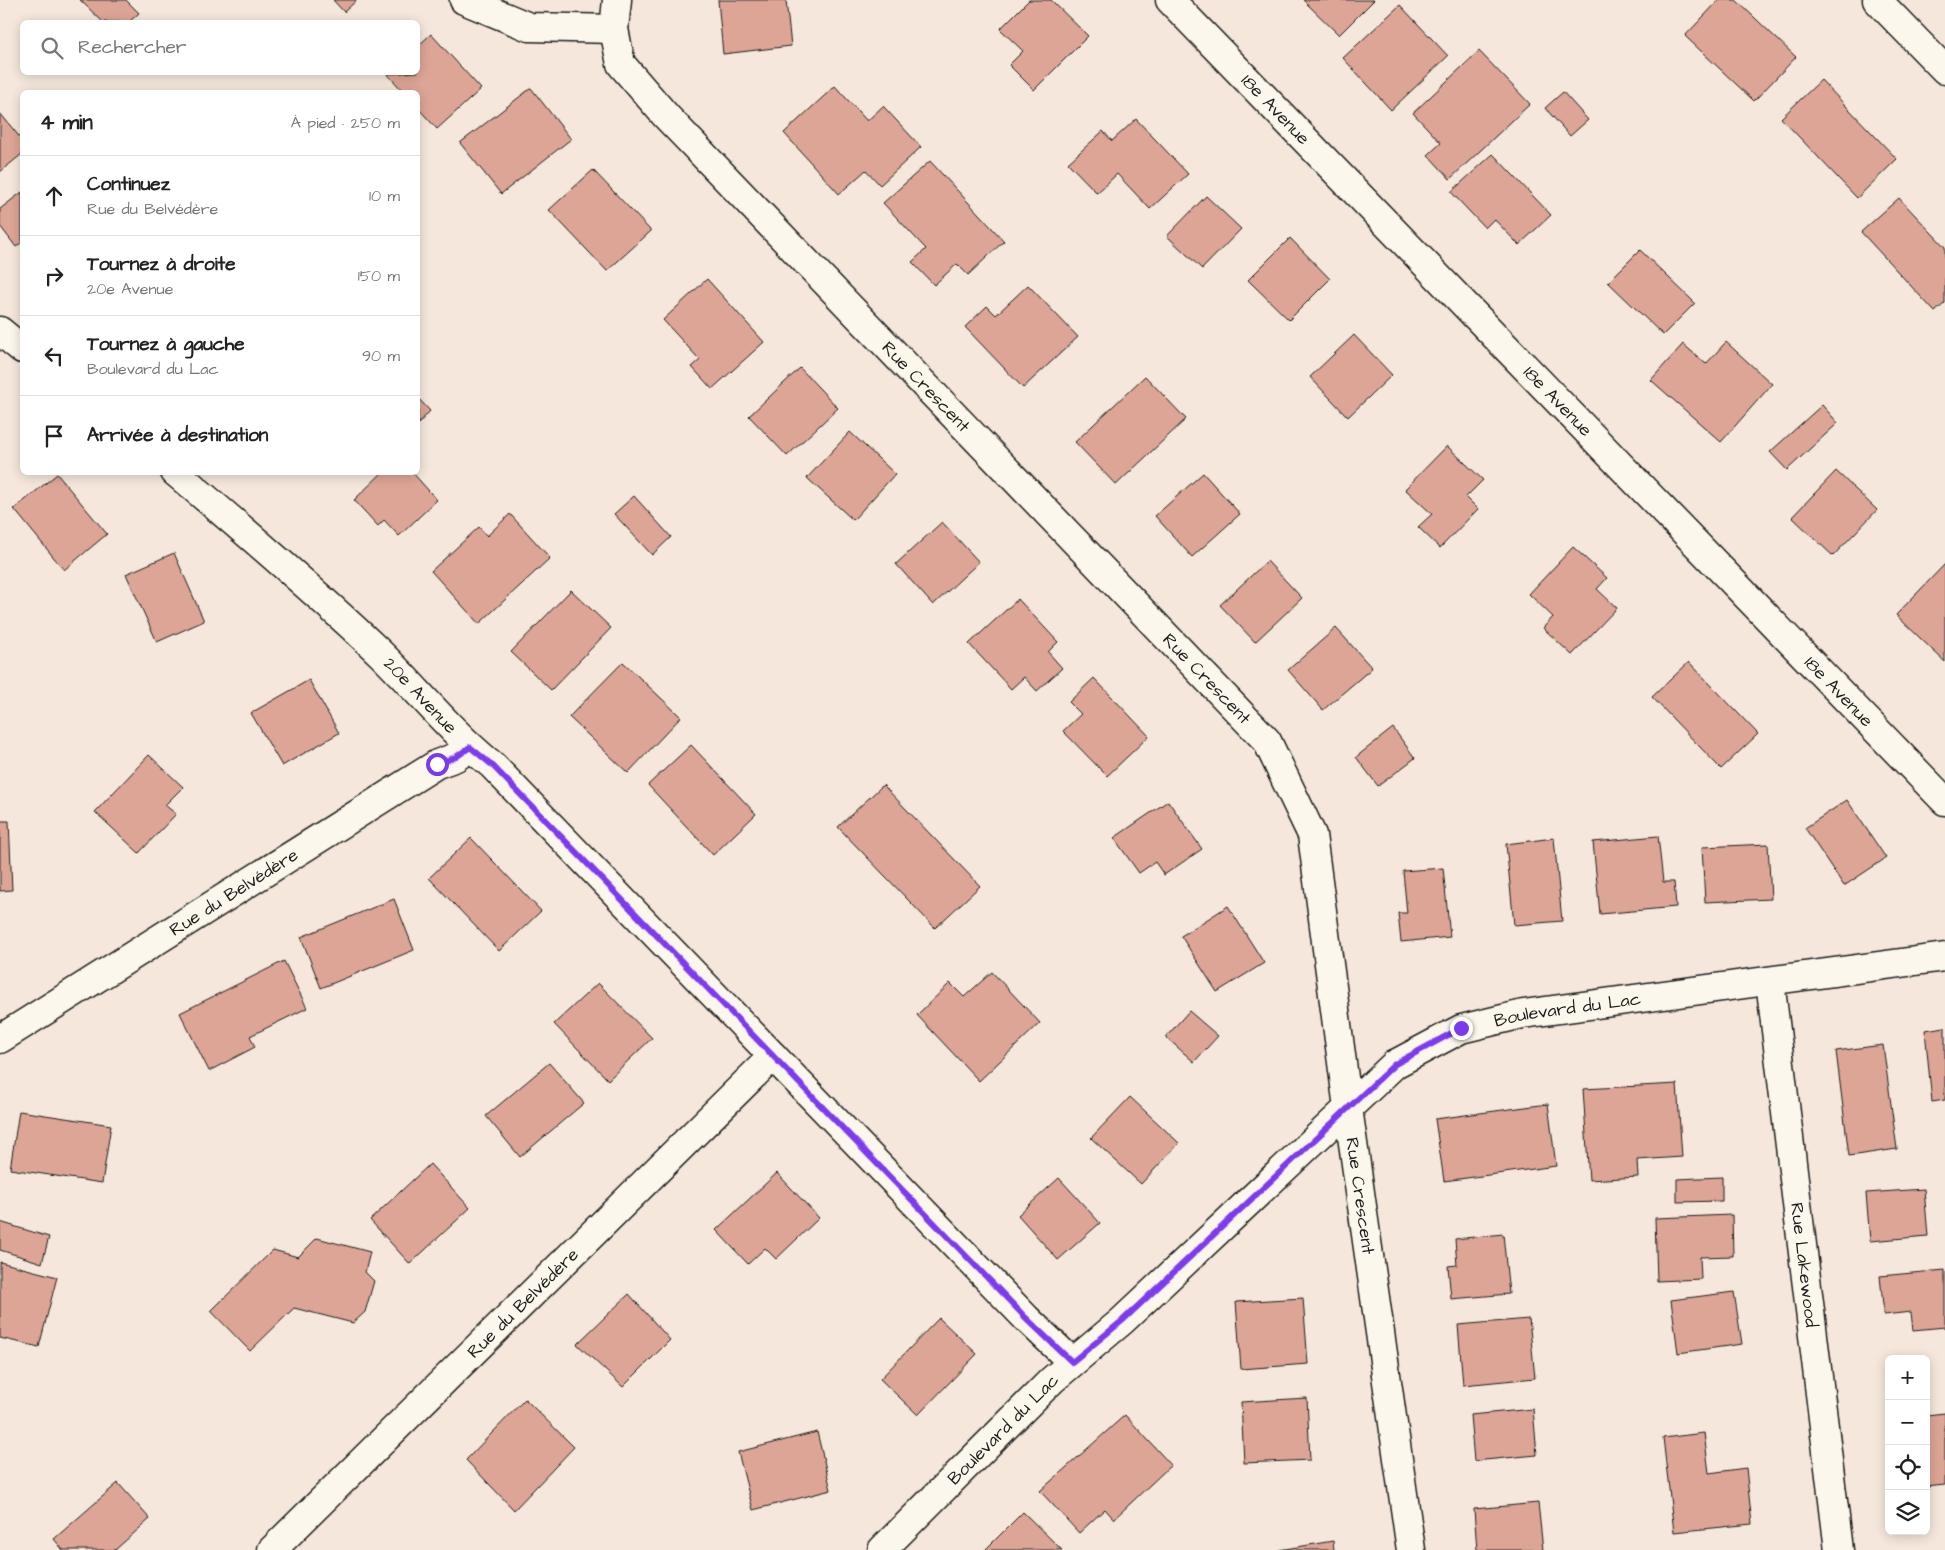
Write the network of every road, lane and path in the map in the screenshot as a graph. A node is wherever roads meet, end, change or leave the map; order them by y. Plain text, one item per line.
1 (464, 0) edge
2 (617, 0) edge
3 (1170, 0) edge
4 (1877, 0) edge
5 (614, 29) junction
6 (1945, 70) edge
7 (0, 330) edge
8 (20, 347) edge
9 (179, 475) edge
10 (470, 747) junction
11 (1945, 801) edge
12 (1945, 957) edge
13 (1770, 981) junction
14 (0, 1039) edge
15 (773, 1056) junction
16 (1348, 1108) junction
17 (1072, 1362) junction
18 (272, 1550) edge
19 (882, 1550) edge
20 (1411, 1550) edge
21 (1839, 1550) edge

1 - 5 street
2 - 5 street, Rue Crescent
3 - 11 street, 18e Avenue
4 - 6 street
5 - 16 street, Rue Crescent
7 - 8 street
9 - 10 street, 20e Avenue
10 - 14 street, Rue du Belvédère
10 - 15 street, 20e Avenue
12 - 13 street, Boulevard du Lac
13 - 16 street, Boulevard du Lac
13 - 21 street, Rue Lakewood
15 - 17 street, 20e Avenue
15 - 18 street, Rue du Belvédère
16 - 17 street, Boulevard du Lac
16 - 20 street, Rue Crescent
17 - 19 street, Boulevard du Lac

